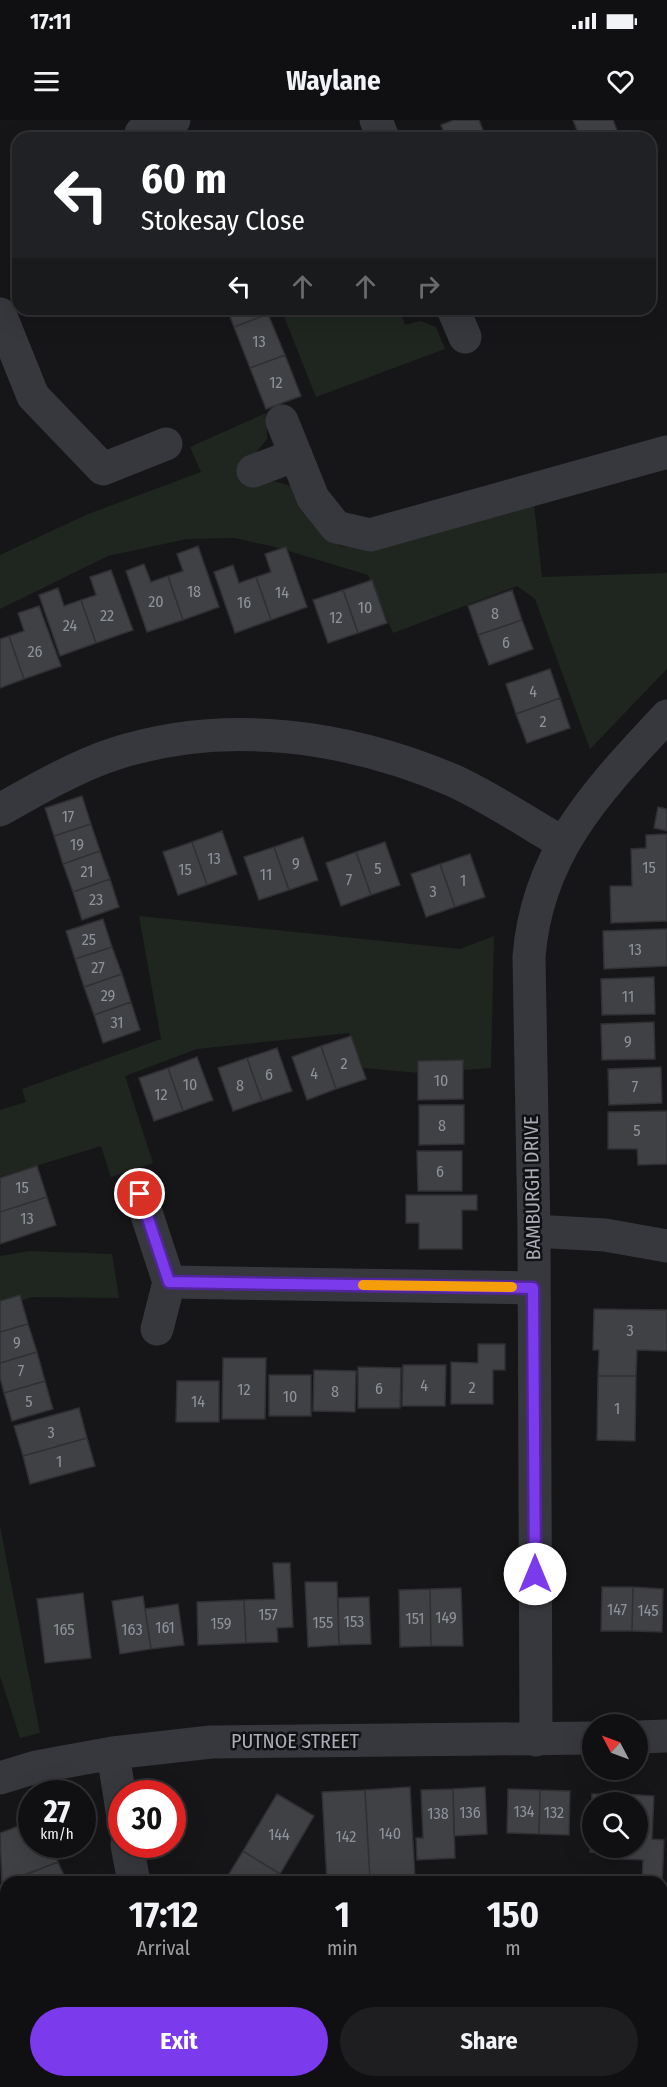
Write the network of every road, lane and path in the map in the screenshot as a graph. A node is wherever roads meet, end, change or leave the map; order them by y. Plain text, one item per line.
1 (174, 120) edge
2 (144, 132) edge
3 (0, 314) edge
4 (282, 421) dead end
5 (166, 444) dead end
6 (667, 452) edge
7 (296, 455) junction
8 (253, 471) dead end
9 (667, 716) edge
10 (0, 810) edge
11 (563, 843) junction
12 (140, 1194) dead end
13 (534, 1231) junction
14 (667, 1246) edge
15 (169, 1282) junction
16 (533, 1288) junction
17 (157, 1329) dead end
18 (667, 1736) edge
19 (648, 1737) edge
20 (582, 1738) edge
21 (536, 1740) junction
22 (112, 1753) junction
23 (0, 1778) edge
24 (117, 1780) edge
25 (129, 1858) edge
26 (133, 1876) edge

1 - 2 street
3 - 5 street
4 - 7 street
6 - 7 street
7 - 8 street
9 - 11 street, BAMBURGH DRIVE
10 - 11 street
11 - 13 street, BAMBURGH DRIVE
12 - 15 street
13 - 14 street
13 - 16 street, BAMBURGH DRIVE
15 - 16 street
15 - 17 street
16 - 21 street, BAMBURGH DRIVE
18 - 19 street
20 - 21 street, PUTNOE STREET
21 - 22 street, PUTNOE STREET
22 - 23 street, PUTNOE STREET
22 - 24 street
25 - 26 street

